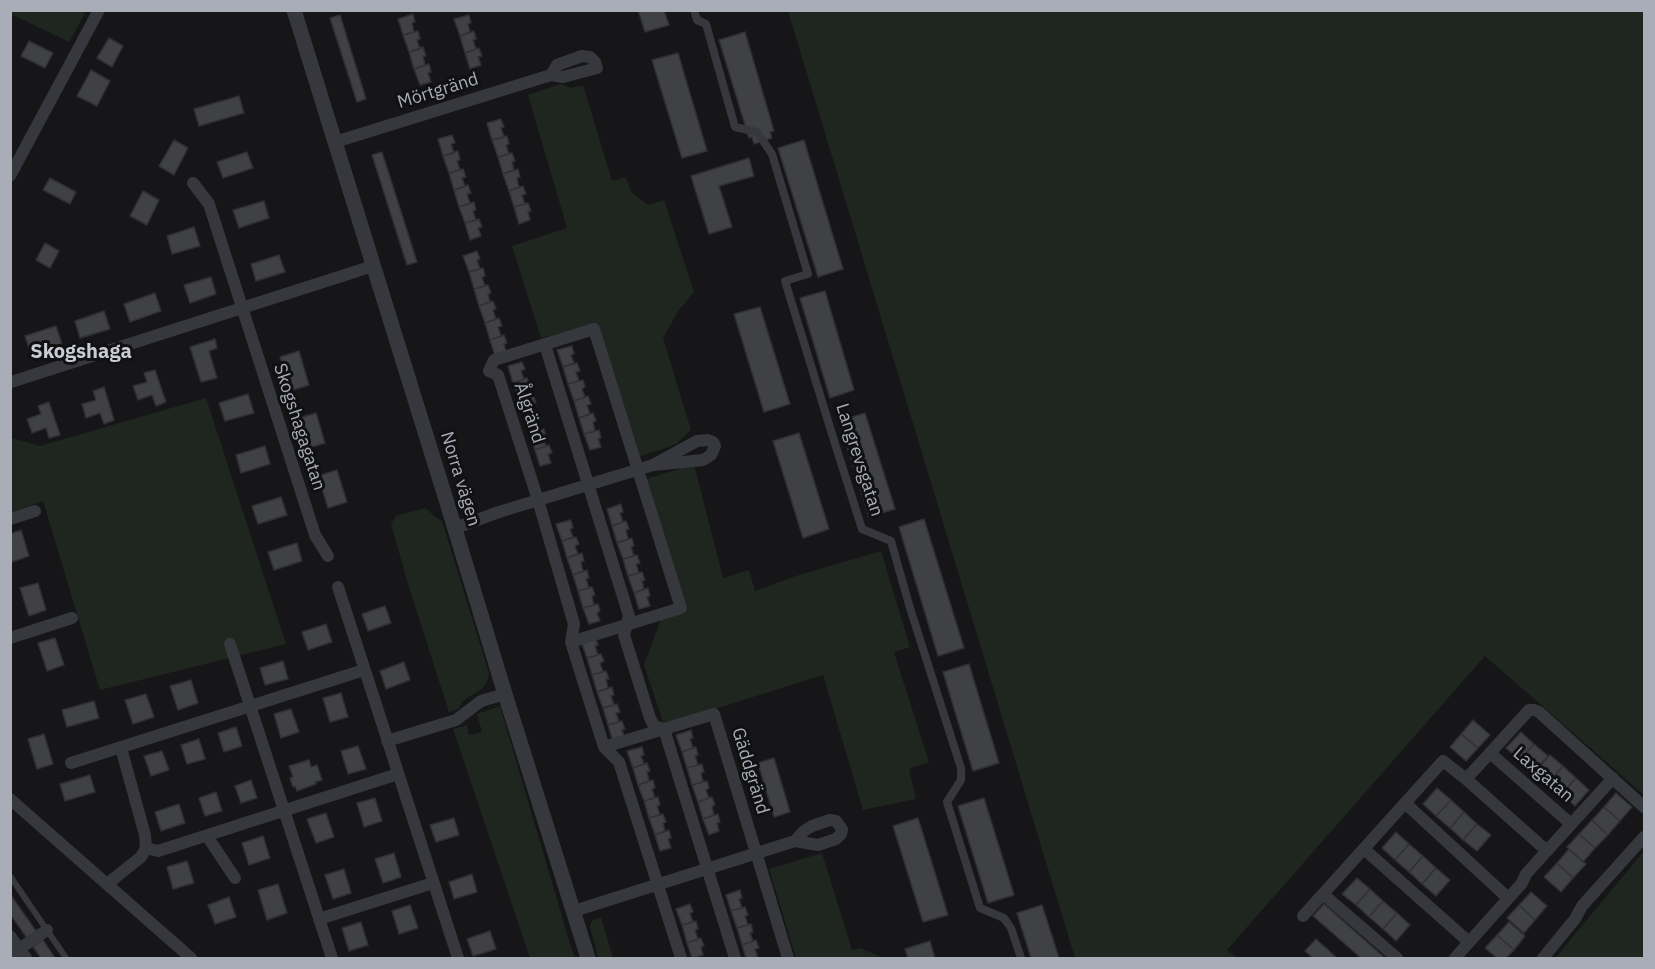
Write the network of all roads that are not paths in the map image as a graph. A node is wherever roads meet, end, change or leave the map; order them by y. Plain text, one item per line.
1 (99, 10) edge
2 (294, 10) edge
3 (694, 10) edge
4 (551, 75) dead end
5 (335, 141) junction
6 (10, 176) edge
7 (193, 183) dead end
8 (373, 266) junction
9 (242, 307) junction
10 (545, 345) junction
11 (10, 381) edge
12 (653, 465) dead end
13 (638, 470) junction
14 (588, 485) junction
15 (538, 500) junction
16 (35, 511) dead end
17 (10, 519) edge
18 (455, 528) junction
19 (328, 556) dead end
20 (338, 587) dead end
21 (72, 618) dead end
22 (626, 624) junction
23 (10, 638) edge
24 (571, 642) junction
25 (230, 644) dead end
26 (364, 670) junction
27 (505, 694) junction
28 (250, 705) junction
29 (664, 729) junction
30 (387, 741) junction
31 (604, 747) junction
32 (122, 748) junction
33 (1490, 753) junction
34 (71, 764) dead end
35 (398, 774) junction
36 (1613, 778) junction
37 (1466, 779) junction
38 (10, 799) edge
39 (1405, 803) junction
40 (1644, 807) edge
41 (285, 811) junction
42 (1571, 824) junction
43 (207, 836) junction
44 (1644, 837) edge
45 (795, 841) dead end
46 (146, 848) junction
47 (1364, 849) junction
48 (1547, 851) junction
49 (756, 854) junction
50 (707, 869) junction
51 (10, 876) edge
52 (235, 878) dead end
53 (433, 883) junction
54 (107, 884) junction
55 (658, 884) junction
56 (1323, 894) junction
57 (1508, 898) junction
58 (574, 911) junction
59 (1303, 916) dead end
60 (320, 919) junction
61 (47, 930) junction
62 (10, 936) edge
63 (1469, 942) junction
64 (19, 953) edge
65 (66, 958) edge
66 (191, 958) edge
67 (332, 958) edge
68 (458, 958) edge
69 (588, 958) edge
70 (681, 958) edge
71 (735, 958) edge
72 (788, 958) edge
73 (1021, 958) edge
74 (1397, 958) edge
75 (1455, 958) edge
76 (1543, 958) edge

1 - 6 street
2 - 5 street, Norra vägen
3 - 73 street, Langrevsgatan
4 - 5 street, Mörtgränd
5 - 8 street, Norra vägen
7 - 9 street, Skogshagagatan
8 - 9 street
8 - 18 street, Norra vägen
9 - 11 street
9 - 19 street, Skogshagagatan
10 - 13 street, Ålgränd
10 - 14 street, Ålgränd
10 - 15 street, Ålgränd
12 - 13 street
13 - 14 street
13 - 22 street, Ålgränd
14 - 15 street
14 - 22 street, Ålgränd
15 - 18 street
15 - 24 street, Ålgränd
16 - 17 street
18 - 27 street, Norra vägen
20 - 26 street
21 - 23 street
22 - 24 street, Ålgränd
22 - 29 street
24 - 31 street
25 - 28 street
26 - 28 street
26 - 30 street
27 - 30 street
27 - 58 street, Norra vägen
28 - 32 street
28 - 41 street
29 - 31 street, Gäddgränd
29 - 49 street, Gäddgränd
29 - 50 street
30 - 35 street
31 - 55 street
32 - 34 street
32 - 46 street
33 - 36 street
33 - 37 street, Laxgatan
33 - 42 street, Laxgatan
35 - 41 street
35 - 53 street
36 - 40 street
36 - 42 street, Laxgatan
37 - 39 street
37 - 48 street
38 - 54 street
39 - 47 street
39 - 57 street
41 - 43 street
41 - 60 street
42 - 48 street, Laxgatan
43 - 46 street
43 - 52 street
44 - 76 street
45 - 49 street
46 - 54 street
47 - 56 street
47 - 63 street
48 - 57 street, Laxgatan
49 - 50 street
49 - 72 street, Gäddgränd
50 - 55 street
50 - 71 street
51 - 61 lane
53 - 60 street
53 - 68 street
54 - 66 street
55 - 58 street
55 - 70 street
56 - 59 street
56 - 74 street
57 - 63 street, Laxgatan
58 - 69 street, Norra vägen
60 - 67 street
61 - 64 street
61 - 65 lane
62 - 64 street
63 - 75 street, Laxgatan

